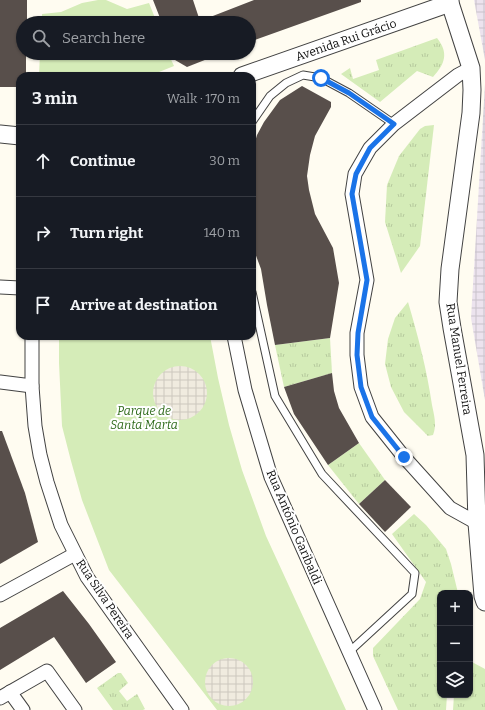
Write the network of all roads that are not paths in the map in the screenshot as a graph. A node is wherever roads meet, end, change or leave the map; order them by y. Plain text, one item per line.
1 (450, 2) edge
2 (471, 68) junction
3 (253, 72) edge
4 (256, 116) edge
5 (394, 124) junction
6 (0, 134) edge
7 (16, 136) edge
8 (0, 287) edge
9 (16, 288) edge
10 (256, 310) edge
11 (32, 340) edge
12 (235, 340) edge
13 (0, 382) edge
14 (32, 386) junction
15 (477, 524) junction
16 (75, 554) junction
17 (0, 595) edge
18 (485, 602) edge
19 (349, 652) junction
20 (5, 695) edge
21 (23, 710) edge
22 (75, 710) edge
23 (182, 710) edge
24 (375, 710) edge

1 - 2 street, Rua Manuel Ferreira
1 - 3 street, Avenida Rui Grácio
2 - 5 street
2 - 15 street, Rua Manuel Ferreira
4 - 5 lane
5 - 15 street
6 - 7 street
8 - 9 street
10 - 19 lane
11 - 14 street, Rua Silva Pereira
12 - 19 street, Rua António Garibaldi
13 - 14 street
14 - 16 street, Rua Silva Pereira
15 - 18 street, Rua Manuel Ferreira
16 - 17 street
16 - 23 street, Rua Silva Pereira
19 - 24 street, Rua António Garibaldi
20 - 21 street
20 - 22 street

